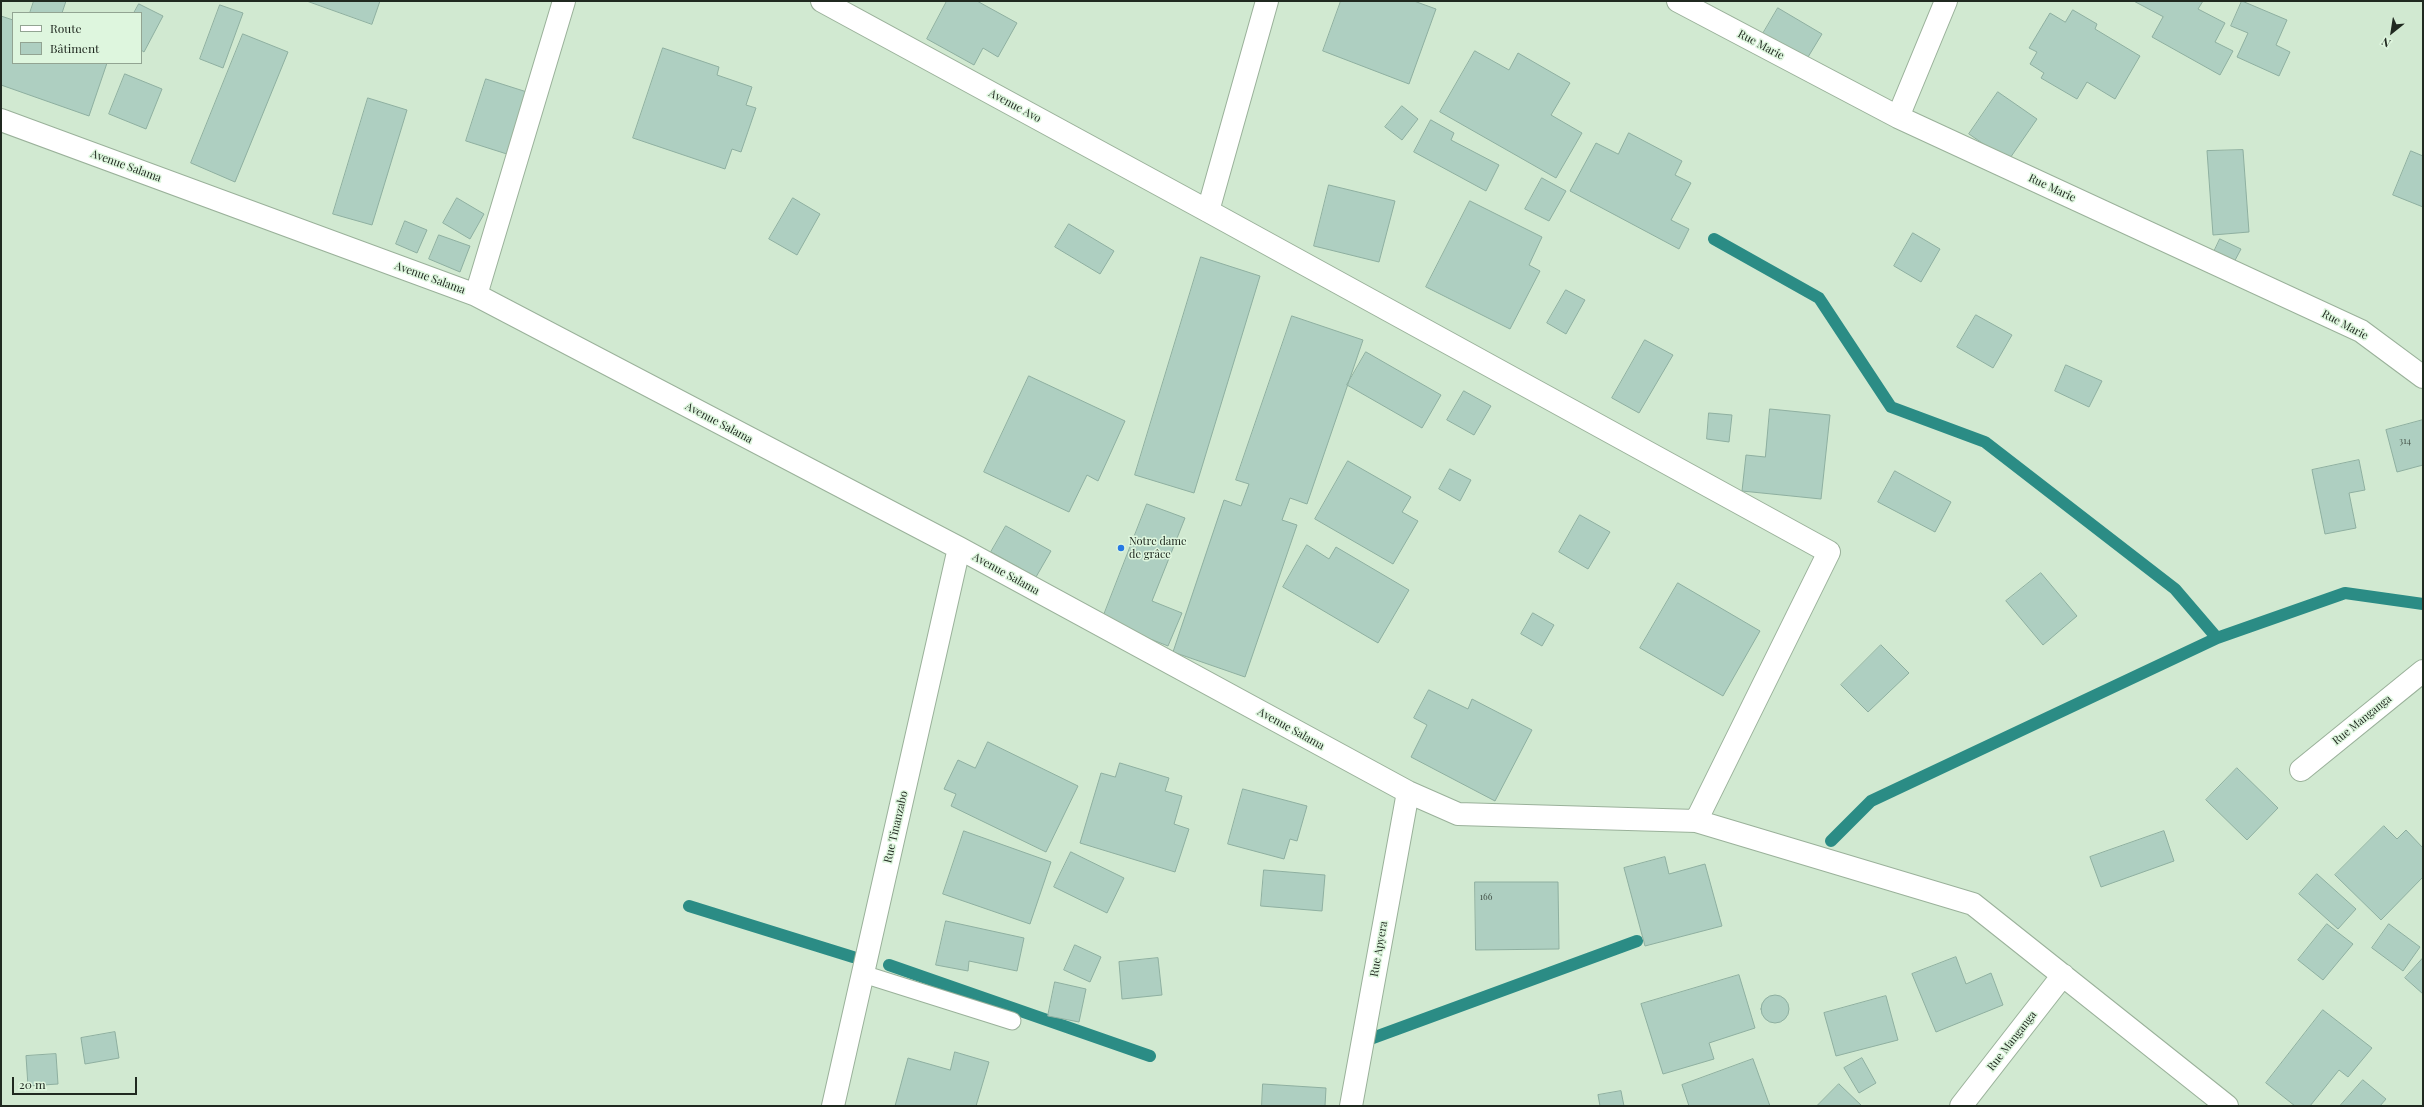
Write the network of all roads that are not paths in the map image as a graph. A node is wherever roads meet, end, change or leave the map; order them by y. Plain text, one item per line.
1 (564, 1) edge
2 (822, 1) edge
3 (1267, 1) edge
4 (1678, 1) edge
5 (1946, 1) edge
6 (1898, 117) junction
7 (1, 120) edge
8 (1208, 211) junction
9 (476, 295) junction
10 (2423, 377) edge
11 (959, 548) junction
12 (2423, 671) edge
13 (2301, 770) dead end
14 (1408, 792) junction
15 (1696, 821) junction
16 (863, 974) junction
17 (2063, 975) junction
18 (1012, 1021) dead end
19 (833, 1106) edge
20 (1351, 1106) edge
21 (1961, 1106) edge
22 (2227, 1106) edge

1 - 9 street
2 - 8 street, Avenue Avo
3 - 8 street
4 - 6 street, Rue Marie
5 - 6 street
6 - 10 street, Rue Marie
7 - 9 street, Avenue Salama
8 - 15 street, Avenue Avo
9 - 11 street, Avenue Salama
11 - 14 street, Avenue Salama
11 - 16 street, Rue Tinanzabo
12 - 13 street, Rue Manganga
14 - 15 street, Avenue Salama
14 - 20 street, Rue Apyera
15 - 17 street, Avenue Salama
16 - 18 lane
16 - 19 street, Rue Tinanzabo
17 - 21 street, Rue Manganga
17 - 22 street, Avenue Salama

